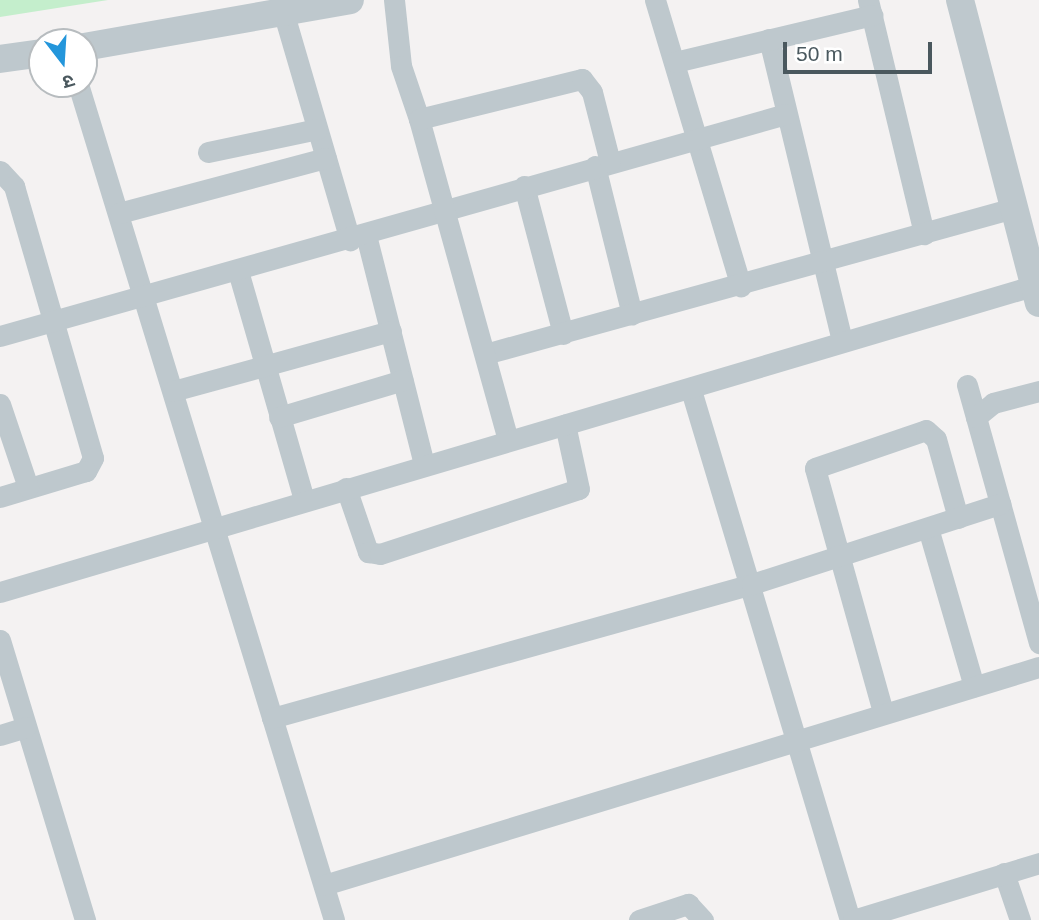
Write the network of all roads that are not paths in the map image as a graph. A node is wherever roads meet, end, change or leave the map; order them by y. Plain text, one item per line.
1 (350, 0) edge
2 (394, 0) edge
3 (655, 0) edge
4 (960, 0) edge
5 (870, 8) edge
6 (283, 11) junction
7 (769, 39) junction
8 (98, 44) edge
9 (28, 55) edge
10 (0, 58) edge
11 (675, 62) junction
12 (82, 98) edge
13 (786, 114) junction
14 (419, 119) junction
15 (317, 129) junction
16 (699, 136) junction
17 (208, 152) dead end
18 (326, 158) junction
19 (602, 164) junction
20 (0, 171) edge
21 (524, 186) junction
22 (1010, 209) junction
23 (441, 211) junction
24 (119, 213) junction
25 (924, 234) junction
26 (358, 238) junction
27 (826, 262) junction
28 (238, 271) junction
29 (741, 286) junction
30 (1037, 290) edge
31 (144, 294) junction
32 (632, 314) junction
33 (51, 322) junction
34 (391, 331) junction
35 (563, 334) junction
36 (0, 336) edge
37 (842, 341) junction
38 (485, 354) junction
39 (265, 366) junction
40 (403, 380) junction
41 (967, 385) dead end
42 (691, 390) junction
43 (173, 391) junction
44 (1039, 391) edge
45 (0, 404) edge
46 (976, 416) junction
47 (279, 417) junction
48 (565, 424) junction
49 (508, 440) junction
50 (425, 464) junction
51 (28, 487) junction
52 (346, 488) junction
53 (0, 496) edge
54 (304, 500) junction
55 (1000, 504) junction
56 (958, 518) junction
57 (928, 527) junction
58 (215, 529) junction
59 (838, 556) junction
60 (752, 584) junction
61 (0, 592) edge
62 (1039, 643) edge
63 (1, 649) edge
64 (1039, 667) edge
65 (974, 686) junction
66 (883, 712) junction
67 (272, 718) junction
68 (26, 727) junction
69 (0, 735) edge
70 (798, 737) junction
71 (1039, 863) edge
72 (1004, 873) junction
73 (324, 885) junction
74 (85, 920) edge
75 (334, 920) edge
76 (639, 920) edge
77 (703, 920) edge
78 (851, 920) edge
79 (1020, 920) edge

1 - 6 street
2 - 14 street
3 - 11 street
4 - 22 street
5 - 7 street
5 - 25 street
6 - 8 street
6 - 15 street
7 - 11 street
7 - 13 street
9 - 10 street
11 - 16 street
12 - 24 street
13 - 16 street
13 - 27 street
14 - 19 street
14 - 23 street
15 - 17 street
15 - 18 street
16 - 19 street
16 - 29 street
18 - 24 street
18 - 26 street
19 - 21 street
19 - 32 street
20 - 33 street
21 - 23 street
21 - 35 street
22 - 25 street
22 - 30 street
23 - 26 street
23 - 38 street
24 - 31 street
25 - 27 street
26 - 28 street
26 - 34 street
27 - 29 street
27 - 37 street
28 - 31 street
28 - 39 street
29 - 32 street
30 - 37 street
31 - 33 street
31 - 43 street
32 - 35 street
33 - 36 street
33 - 51 street
34 - 39 street
34 - 40 street
35 - 38 street
37 - 42 street
38 - 49 street
39 - 43 street
39 - 47 street
40 - 47 street
40 - 50 street
41 - 46 street
42 - 48 street
42 - 60 street
43 - 58 street
44 - 46 street
45 - 51 street
46 - 55 street
47 - 54 street
48 - 49 street
48 - 52 street
49 - 50 street
50 - 52 street
51 - 53 street
52 - 54 street
54 - 58 street
55 - 56 street
55 - 62 street
56 - 57 street
56 - 59 street
57 - 59 street
57 - 65 street
58 - 61 street
58 - 67 street
59 - 60 street
59 - 66 street
60 - 67 street
60 - 70 street
63 - 68 street
64 - 65 street
65 - 66 street
66 - 70 street
67 - 73 street
68 - 69 street
68 - 74 street
70 - 73 street
70 - 78 street
71 - 72 street
72 - 78 street
72 - 79 street
73 - 75 street
76 - 77 street

